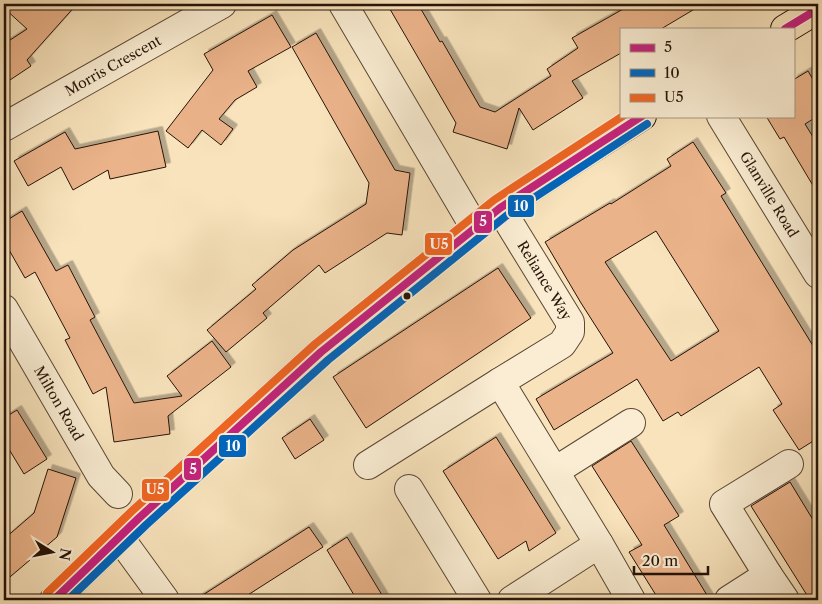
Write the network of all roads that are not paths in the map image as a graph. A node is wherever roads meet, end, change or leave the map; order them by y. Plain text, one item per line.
1 (222, 4) edge
2 (343, 4) edge
3 (818, 9) edge
4 (787, 28) edge
5 (639, 118) edge
6 (721, 118) edge
7 (4, 127) edge
8 (500, 208) junction
9 (475, 228) junction
10 (818, 274) edge
11 (4, 309) edge
12 (500, 382) junction
13 (631, 423) dead end
14 (789, 464) dead end
15 (368, 465) dead end
16 (555, 471) junction
17 (409, 489) dead end
18 (118, 494) dead end
19 (120, 538) junction
20 (599, 544) junction
21 (768, 575) junction
22 (737, 595) edge
23 (54, 600) edge
24 (165, 600) edge
25 (477, 600) edge
26 (512, 600) edge
27 (631, 600) edge
28 (785, 600) edge

1 - 7 street, Morris Crescent
2 - 9 street
3 - 4 main road
5 - 8 main road
6 - 10 street, Glanville Road
8 - 9 main road
8 - 12 street, Reliance Way
9 - 19 main road
11 - 18 street, Milton Road
12 - 15 street, Reliance Way
12 - 16 street
13 - 16 street
14 - 21 street
16 - 20 street
17 - 25 street
19 - 23 main road
19 - 24 street
20 - 26 street
20 - 27 street
21 - 22 street
21 - 28 street

